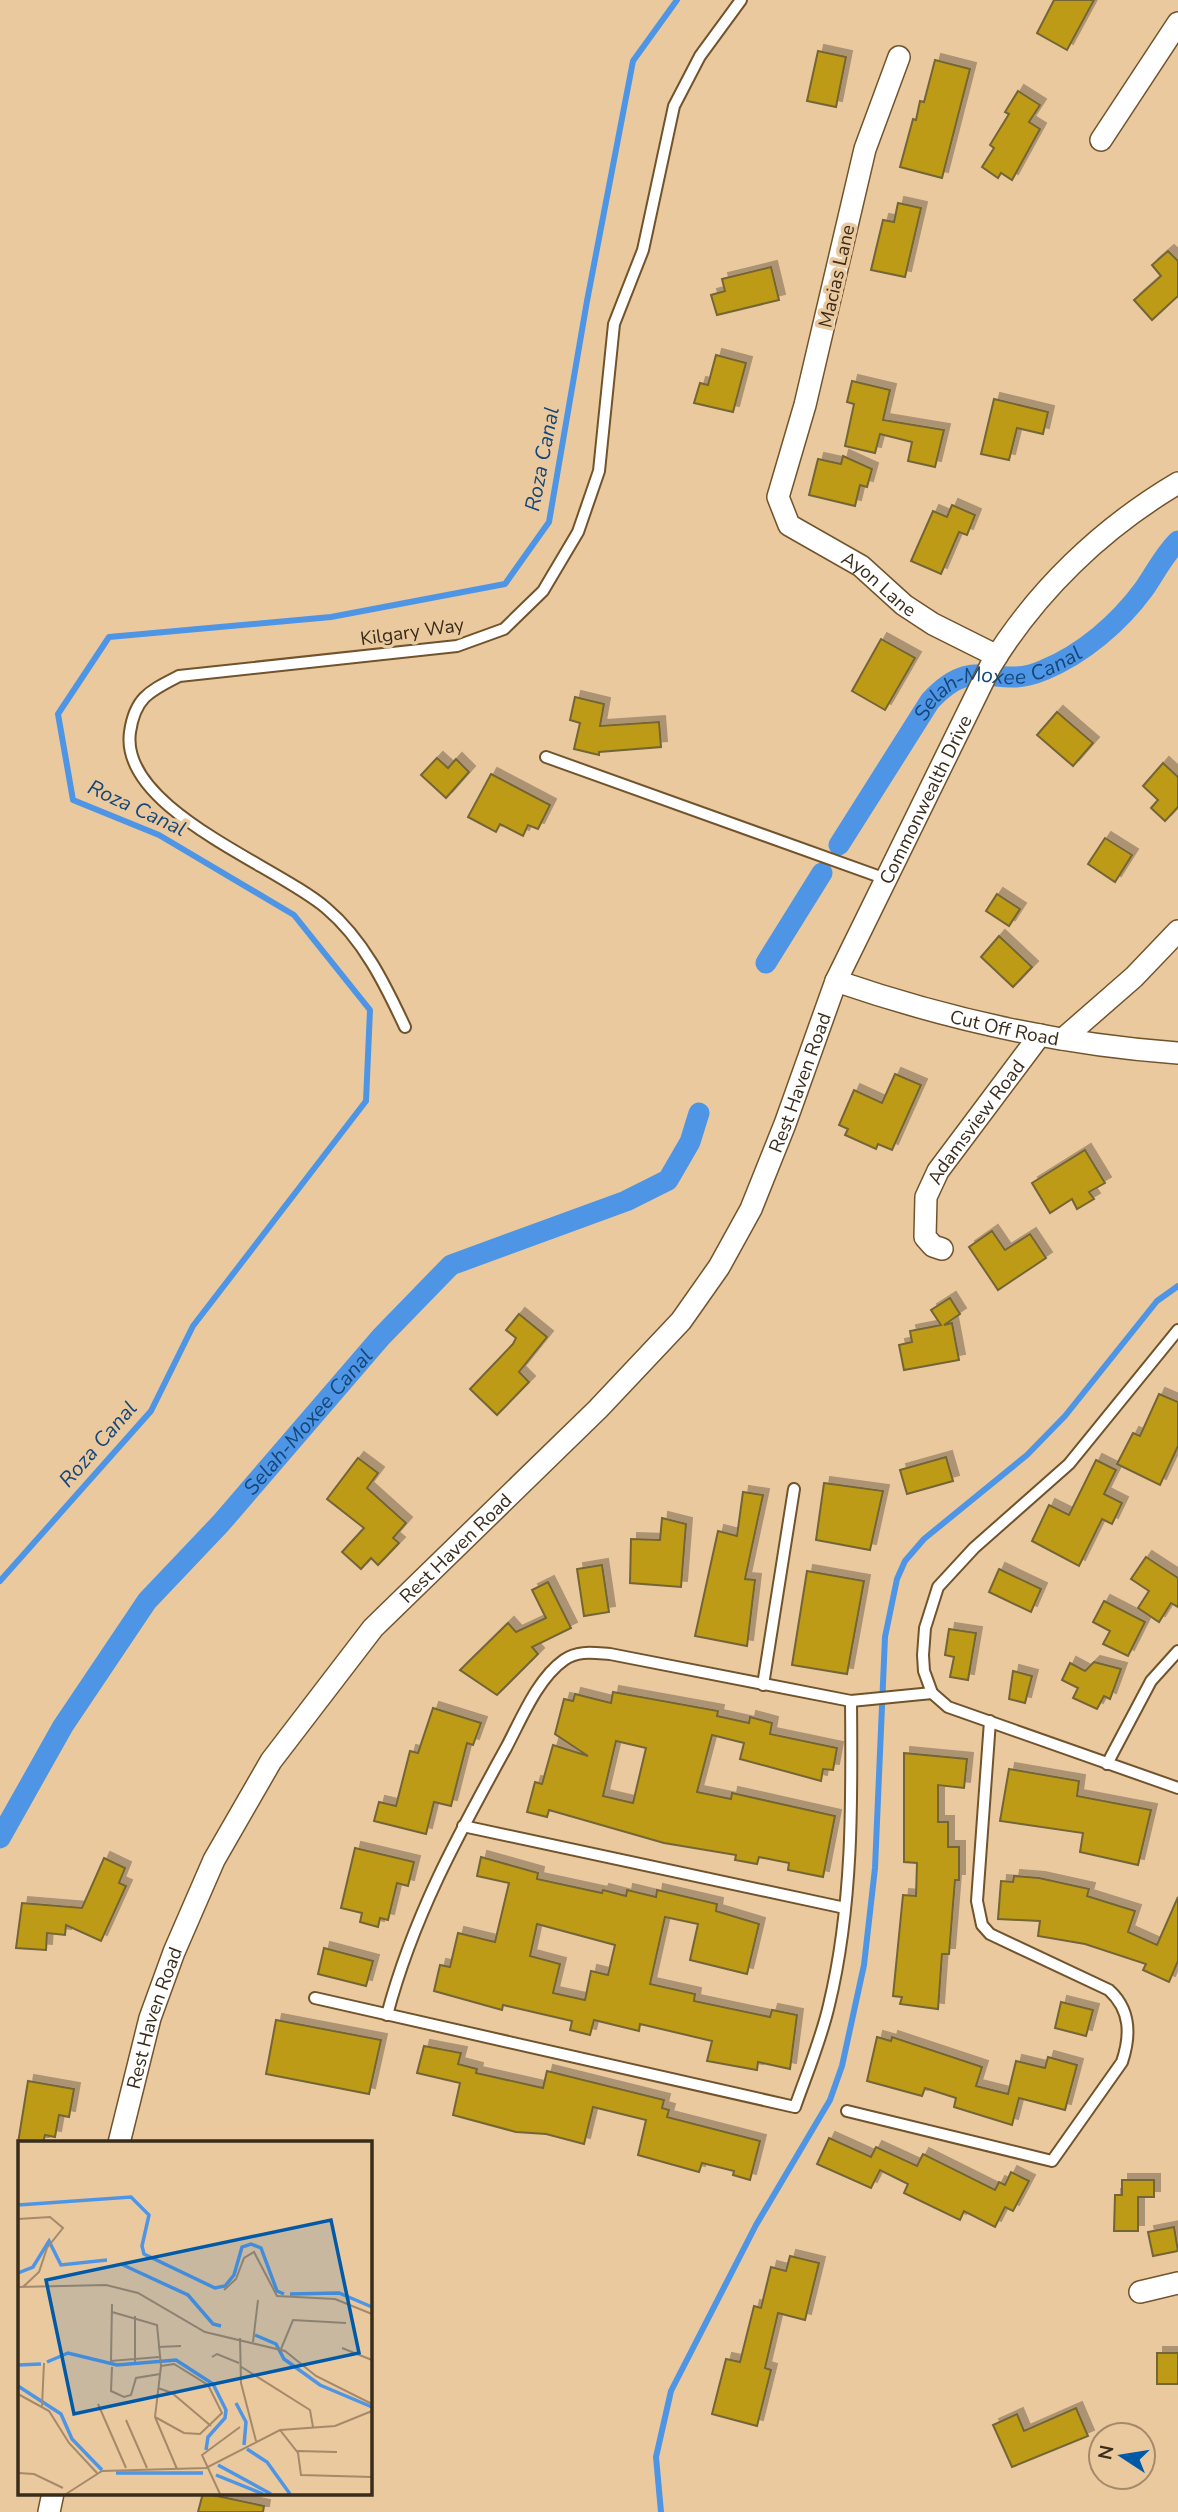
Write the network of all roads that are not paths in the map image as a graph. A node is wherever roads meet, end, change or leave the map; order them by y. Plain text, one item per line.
1 (741, 0) edge
2 (1178, 23) edge
3 (899, 57) dead end
4 (1101, 140) dead end
5 (1178, 483) edge
6 (778, 497) joint
7 (993, 662) junction
8 (546, 757) dead end
9 (886, 879) junction
10 (1178, 931) edge
11 (836, 981) junction
12 (405, 1027) dead end
13 (1040, 1035) junction
14 (1063, 1039) junction
15 (1178, 1053) edge
16 (942, 1249) dead end
17 (1178, 1330) edge
18 (794, 1489) dead end
19 (1178, 1651) edge
20 (763, 1685) junction
21 (932, 1693) junction
22 (851, 1700) junction
23 (990, 1721) junction
24 (1107, 1764) junction
25 (1178, 1788) edge
26 (463, 1826) junction
27 (845, 1908) junction
28 (315, 1998) dead end
29 (387, 2015) junction
30 (847, 2111) dead end
31 (119, 2141) edge
32 (1178, 2283) edge
33 (1140, 2292) dead end
34 (53, 2494) edge
35 (49, 2512) edge

1 - 12 lane, Kilgary Way
2 - 4 street
3 - 6 street, Macias Lane
5 - 7 street, Commonwealth Drive
6 - 7 street, Ayon Lane
7 - 9 street, Commonwealth Drive
8 - 9 lane
9 - 11 street, Commonwealth Drive
10 - 14 street
11 - 13 street, Cut Off Road
11 - 31 street, Rest Haven Road
13 - 14 street, Cut Off Road
13 - 16 street, Adamsview Road
14 - 15 street, Cut Off Road
17 - 21 lane
18 - 20 lane
19 - 24 lane
20 - 22 lane
20 - 26 lane
21 - 22 lane
21 - 23 lane
22 - 27 lane
23 - 24 lane
23 - 30 lane
24 - 25 lane
26 - 27 lane
26 - 29 lane
27 - 29 lane
28 - 29 lane
32 - 33 street
34 - 35 street

